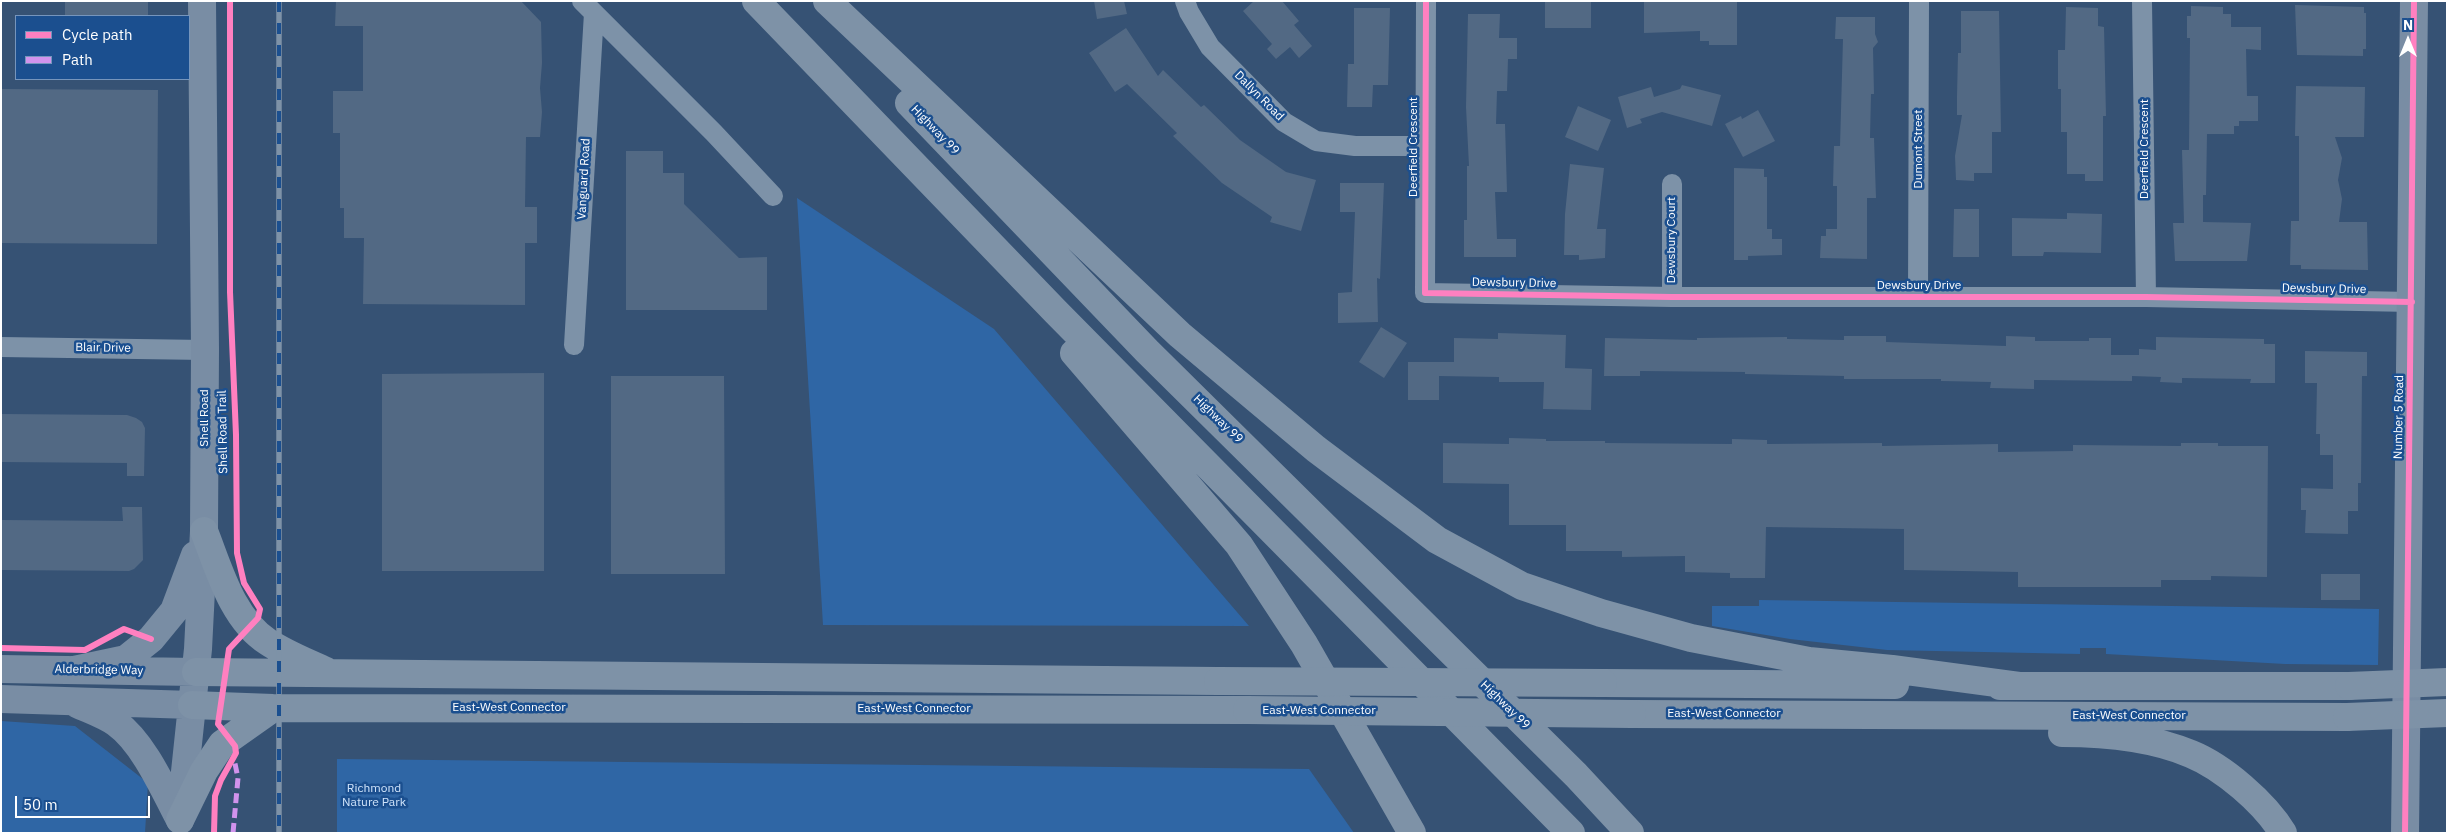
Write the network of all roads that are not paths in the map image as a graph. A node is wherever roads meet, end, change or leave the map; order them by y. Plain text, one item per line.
1 (202, 1) edge
2 (756, 1) edge
3 (810, 1) edge
4 (827, 1) edge
5 (1186, 1) edge
6 (1426, 1) edge
7 (1919, 1) edge
8 (2142, 1) edge
9 (2414, 1) edge
10 (588, 7) edge
11 (820, 65) junction
12 (1424, 146) junction
13 (1672, 184) dead end
14 (773, 196) dead end
15 (1425, 293) joint
16 (1672, 296) junction
17 (1918, 297) junction
18 (2146, 297) junction
19 (2412, 302) junction
20 (574, 345) dead end
21 (1, 347) edge
22 (205, 350) junction
23 (204, 531) junction
24 (1, 669) edge
25 (74, 670) junction
26 (196, 672) junction
27 (335, 674) junction
28 (2447, 682) edge
29 (2020, 686) junction
30 (1, 699) edge
31 (71, 702) junction
32 (192, 705) junction
33 (273, 708) junction
34 (2447, 713) edge
35 (1692, 714) junction
36 (1576, 775) junction
37 (180, 826) edge
38 (1412, 833) edge
39 (1571, 833) edge
40 (1630, 833) edge
41 (1640, 833) edge
42 (2283, 833) edge
43 (2405, 833) edge

1 - 22 main road, Shell Road
2 - 11 highway
3 - 36 highway, Highway 99
4 - 29 highway
5 - 12 street, Dallyn Road
6 - 12 street, Deerfield Crescent
7 - 17 street, Dumont Street
8 - 18 street, Deerfield Crescent
9 - 19 main road, Number 5 Road
10 - 14 street, Vanguard Road
10 - 20 street, Vanguard Road
11 - 38 highway
11 - 39 highway
12 - 15 street, Deerfield Crescent
13 - 16 street, Dewsbury Court
15 - 16 street, Dewsbury Drive
16 - 17 street, Dewsbury Drive
17 - 18 street, Dewsbury Drive
18 - 19 street, Dewsbury Drive
19 - 43 main road, Number 5 Road
21 - 22 street, Blair Drive
22 - 23 main road, Shell Road
23 - 25 main road
23 - 26 main road, Shell Road
23 - 27 highway
24 - 25 main road, Alderbridge Way
25 - 26 main road, Alderbridge Way
26 - 27 highway
26 - 32 main road, Shell Road
27 - 29 highway, bridge
28 - 29 highway, bridge
30 - 31 main road
31 - 32 main road
31 - 37 main road
32 - 33 highway, East-West Connector
32 - 37 main road, Shell Road
33 - 35 highway, East-West Connector, bridge
33 - 37 highway
34 - 35 highway, East-West Connector, bridge
35 - 42 highway
36 - 40 highway, Highway 99
36 - 41 highway

